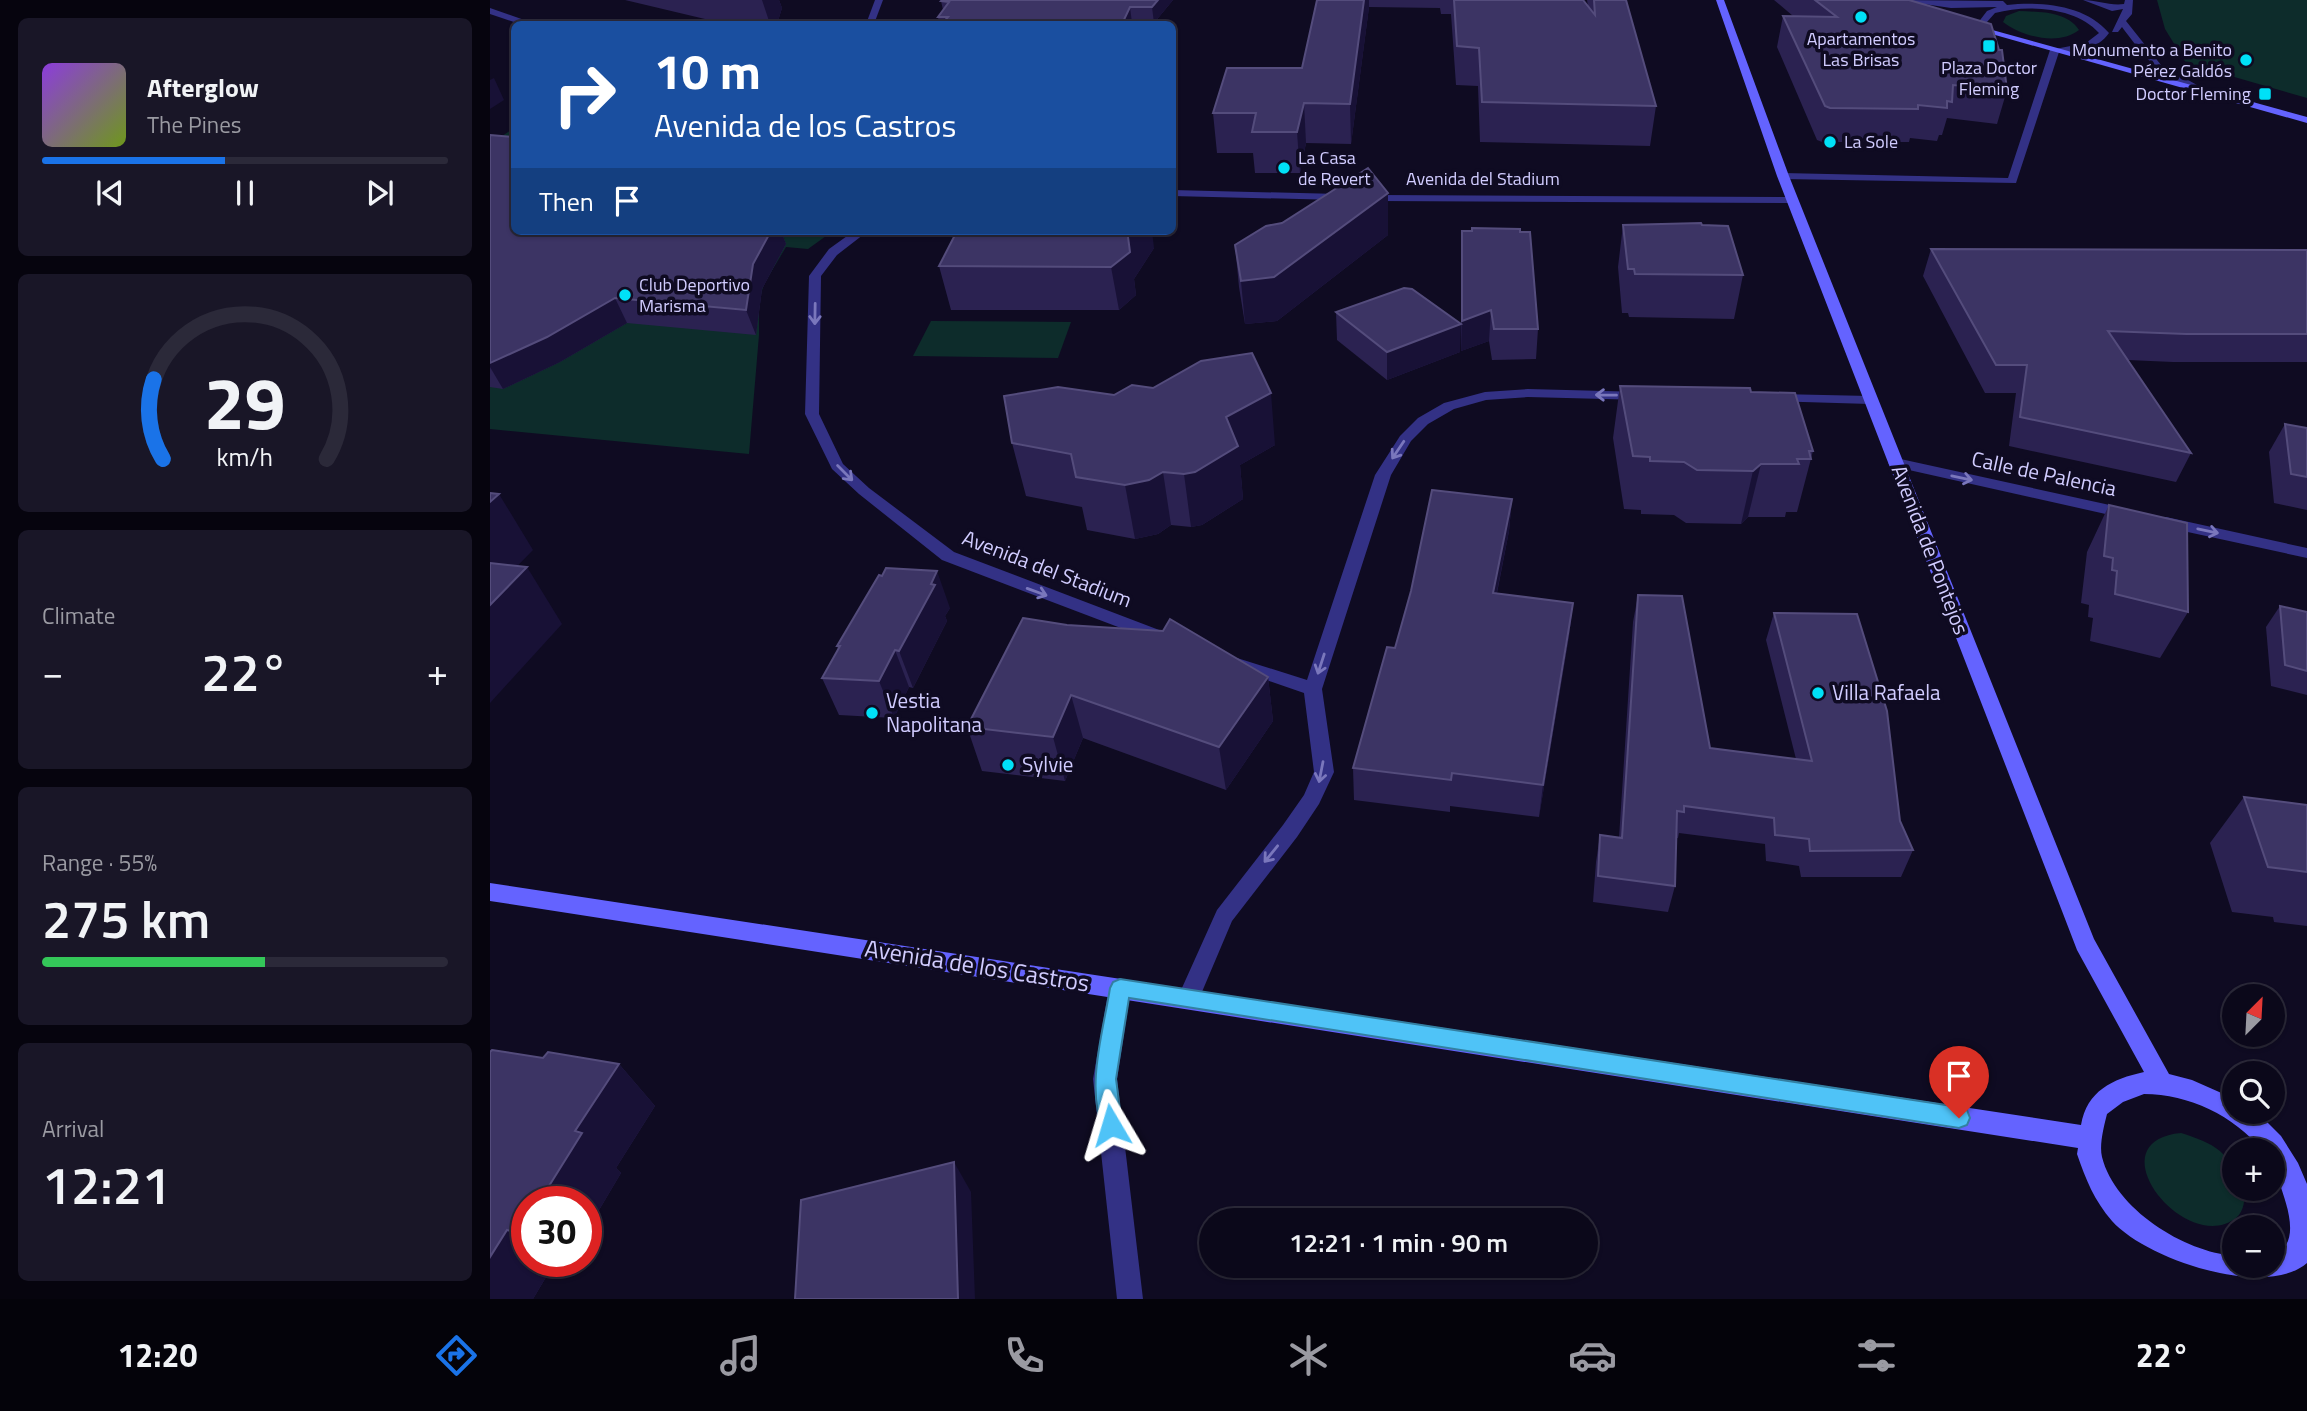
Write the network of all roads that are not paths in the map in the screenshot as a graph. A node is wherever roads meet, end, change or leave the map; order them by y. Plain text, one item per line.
1 (878, 0) edge
2 (1894, 0) edge
3 (1901, 0) edge
4 (2087, 0) edge
5 (1719, 2) edge
6 (2047, 2) edge
7 (2129, 3) edge
8 (2007, 4) junction
9 (490, 10) edge
10 (1942, 16) edge
11 (1955, 20) edge
12 (519, 21) edge
13 (871, 21) edge
14 (2123, 23) junction
15 (1979, 28) junction
16 (2101, 40) junction
17 (2055, 50) junction
18 (2193, 87) junction
19 (2307, 120) edge
20 (1783, 176) junction
21 (1176, 193) edge
22 (1793, 200) junction
23 (857, 235) edge
24 (1654, 396) edge
25 (1751, 398) edge
26 (1870, 400) junction
27 (1895, 463) junction
28 (2307, 553) edge
29 (1176, 642) edge
30 (1223, 659) edge
31 (1313, 689) junction
32 (490, 891) edge
33 (1120, 988) junction
34 (1188, 999) junction
35 (2162, 1083) junction
36 (2222, 1104) edge
37 (2250, 1124) edge
38 (2087, 1138) junction
39 (2300, 1173) edge
40 (2307, 1219) edge
41 (1130, 1299) edge

1 - 13 street
2 - 10 main road
3 - 8 street
4 - 7 street
5 - 20 main road, Avenida de Pontejos
6 - 8 street
6 - 16 street
7 - 14 street
8 - 15 street
9 - 12 street
11 - 15 main road
14 - 16 street
14 - 18 street
15 - 17 main road
16 - 17 street
17 - 18 main road
17 - 20 street
18 - 19 main road
20 - 22 main road, Avenida de Pontejos
21 - 22 street, Avenida del Stadium
22 - 26 main road, Avenida de Pontejos
23 -> 29 street, Avenida del Stadium
24 -> 31 street
25 - 26 street
26 - 27 main road, Avenida de Pontejos
27 -> 28 street, Calle de Palencia
27 - 35 main road, Avenida de Pontejos
30 - 31 street
31 -> 34 street
32 - 33 main road, Avenida de los Castros
33 - 34 main road, Avenida de los Castros
33 - 41 street
34 - 38 main road, Avenida de los Castros
35 - 36 main road
35 - 38 main road
37 - 39 main road
38 - 40 main road
39 - 40 main road

